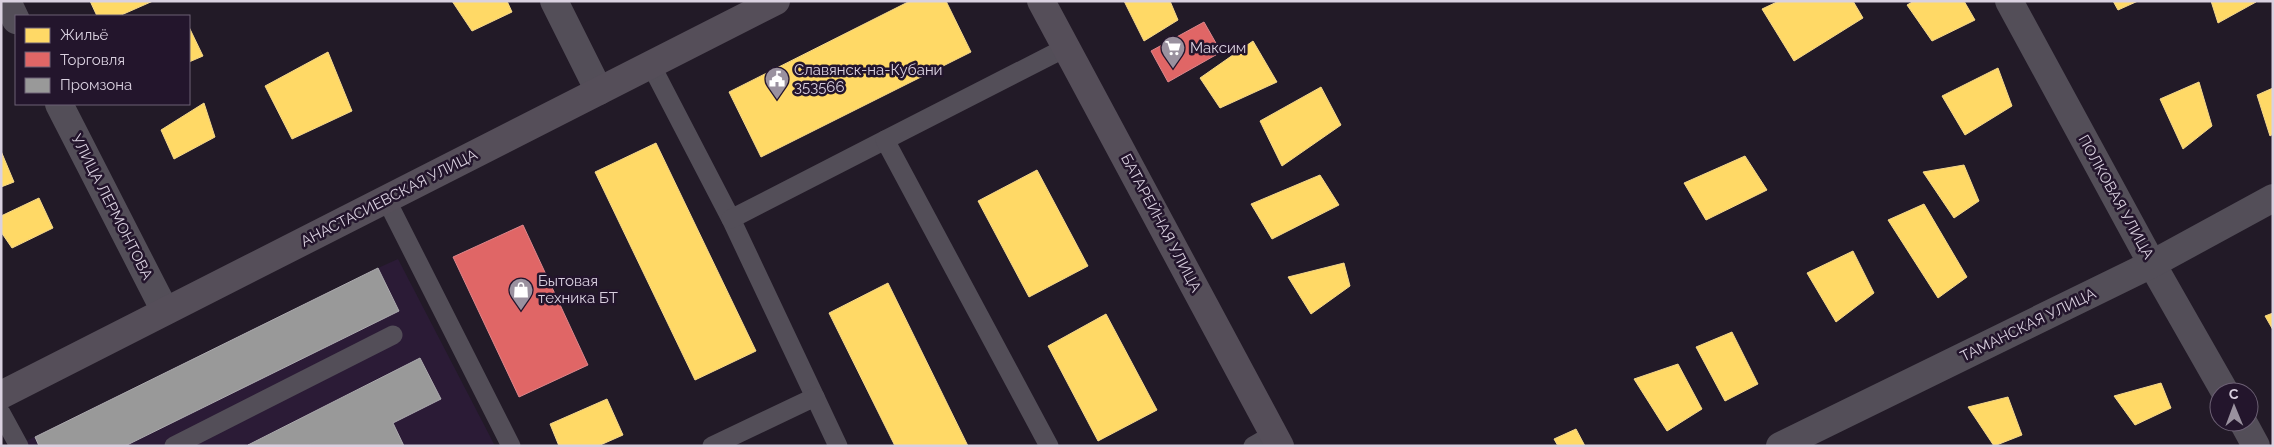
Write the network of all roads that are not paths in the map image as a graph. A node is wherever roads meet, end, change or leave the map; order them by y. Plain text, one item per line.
1 (7, 1) edge
2 (554, 1) edge
3 (776, 1) edge
4 (1041, 1) edge
5 (2009, 1) edge
6 (15, 18) edge
7 (1067, 47) junction
8 (651, 65) junction
9 (599, 91) junction
10 (60, 105) edge
11 (885, 140) junction
12 (2273, 198) edge
13 (386, 199) junction
14 (731, 219) junction
15 (2152, 264) junction
16 (165, 311) junction
17 (393, 335) dead end
18 (2219, 382) edge
19 (1, 395) edge
20 (814, 398) junction
21 (1, 413) edge
22 (2248, 432) edge
23 (1269, 442) edge
24 (19, 446) edge
25 (174, 446) edge
26 (512, 446) edge
27 (712, 446) edge
28 (838, 446) edge
29 (1049, 446) edge
30 (1780, 446) edge
31 (2256, 446) edge

1 - 6 street
2 - 9 street
3 - 8 street, АНАСТАСИЕВСКАЯ УЛИЦА
4 - 7 street, БАТАРЕЙНАЯ УЛИЦА
5 - 15 street, ПОЛКОВАЯ УЛИЦА
7 - 11 lane
7 - 23 street, БАТАРЕЙНАЯ УЛИЦА
8 - 9 street, АНАСТАСИЕВСКАЯ УЛИЦА
8 - 14 lane
9 - 13 street, АНАСТАСИЕВСКАЯ УЛИЦА
10 - 16 street, УЛИЦА ЛЕРМОНТОВА
11 - 14 lane
11 - 29 lane
12 - 15 street, ТАМАНСКАЯ УЛИЦА
13 - 16 street, АНАСТАСИЕВСКАЯ УЛИЦА
13 - 26 lane
14 - 20 lane
15 - 18 street, ПОЛКОВАЯ УЛИЦА
15 - 30 street, ТАМАНСКАЯ УЛИЦА
16 - 19 street, АНАСТАСИЕВСКАЯ УЛИЦА
17 - 25 lane
20 - 27 lane
20 - 28 lane
21 - 24 lane
22 - 31 street

